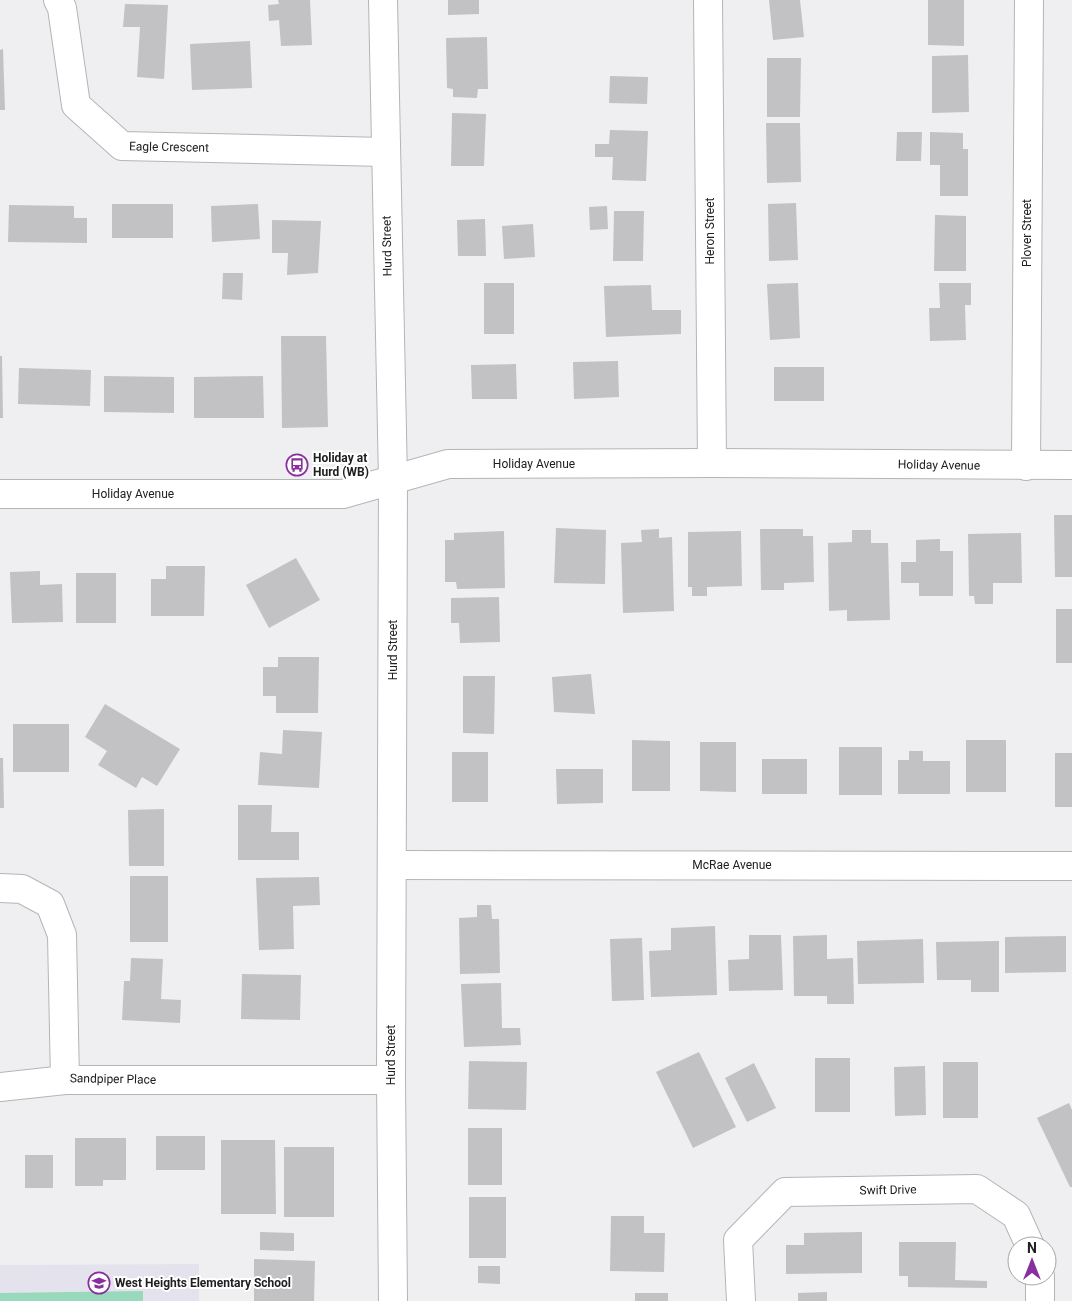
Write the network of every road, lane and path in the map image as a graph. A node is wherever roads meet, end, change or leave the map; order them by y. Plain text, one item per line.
1 (58, 0) edge
2 (383, 0) edge
3 (708, 0) edge
4 (1029, 0) edge
5 (385, 152) junction
6 (712, 463) junction
7 (1072, 465) edge
8 (1026, 466) junction
9 (393, 480) junction
10 (0, 494) edge
11 (392, 865) junction
12 (1072, 866) edge
13 (0, 888) edge
14 (65, 1080) junction
15 (391, 1080) junction
16 (0, 1087) edge
17 (1025, 1236) edge
18 (1040, 1286) edge
19 (393, 1301) edge
20 (741, 1301) edge
21 (1040, 1301) edge

1 - 5 street, Eagle Crescent
2 - 5 street, Hurd Street
3 - 6 street, Heron Street
4 - 8 street, Plover Street
5 - 9 street, Hurd Street
6 - 8 street, Holiday Avenue
6 - 9 street, Holiday Avenue
7 - 8 street, Holiday Avenue
9 - 10 street, Holiday Avenue
9 - 11 street, Hurd Street
11 - 12 street, McRae Avenue
11 - 15 street, Hurd Street
13 - 14 street, Sandpiper Place
14 - 15 street, Sandpiper Place
14 - 16 street
15 - 19 street, Hurd Street
17 - 20 street, Swift Drive
18 - 21 street

